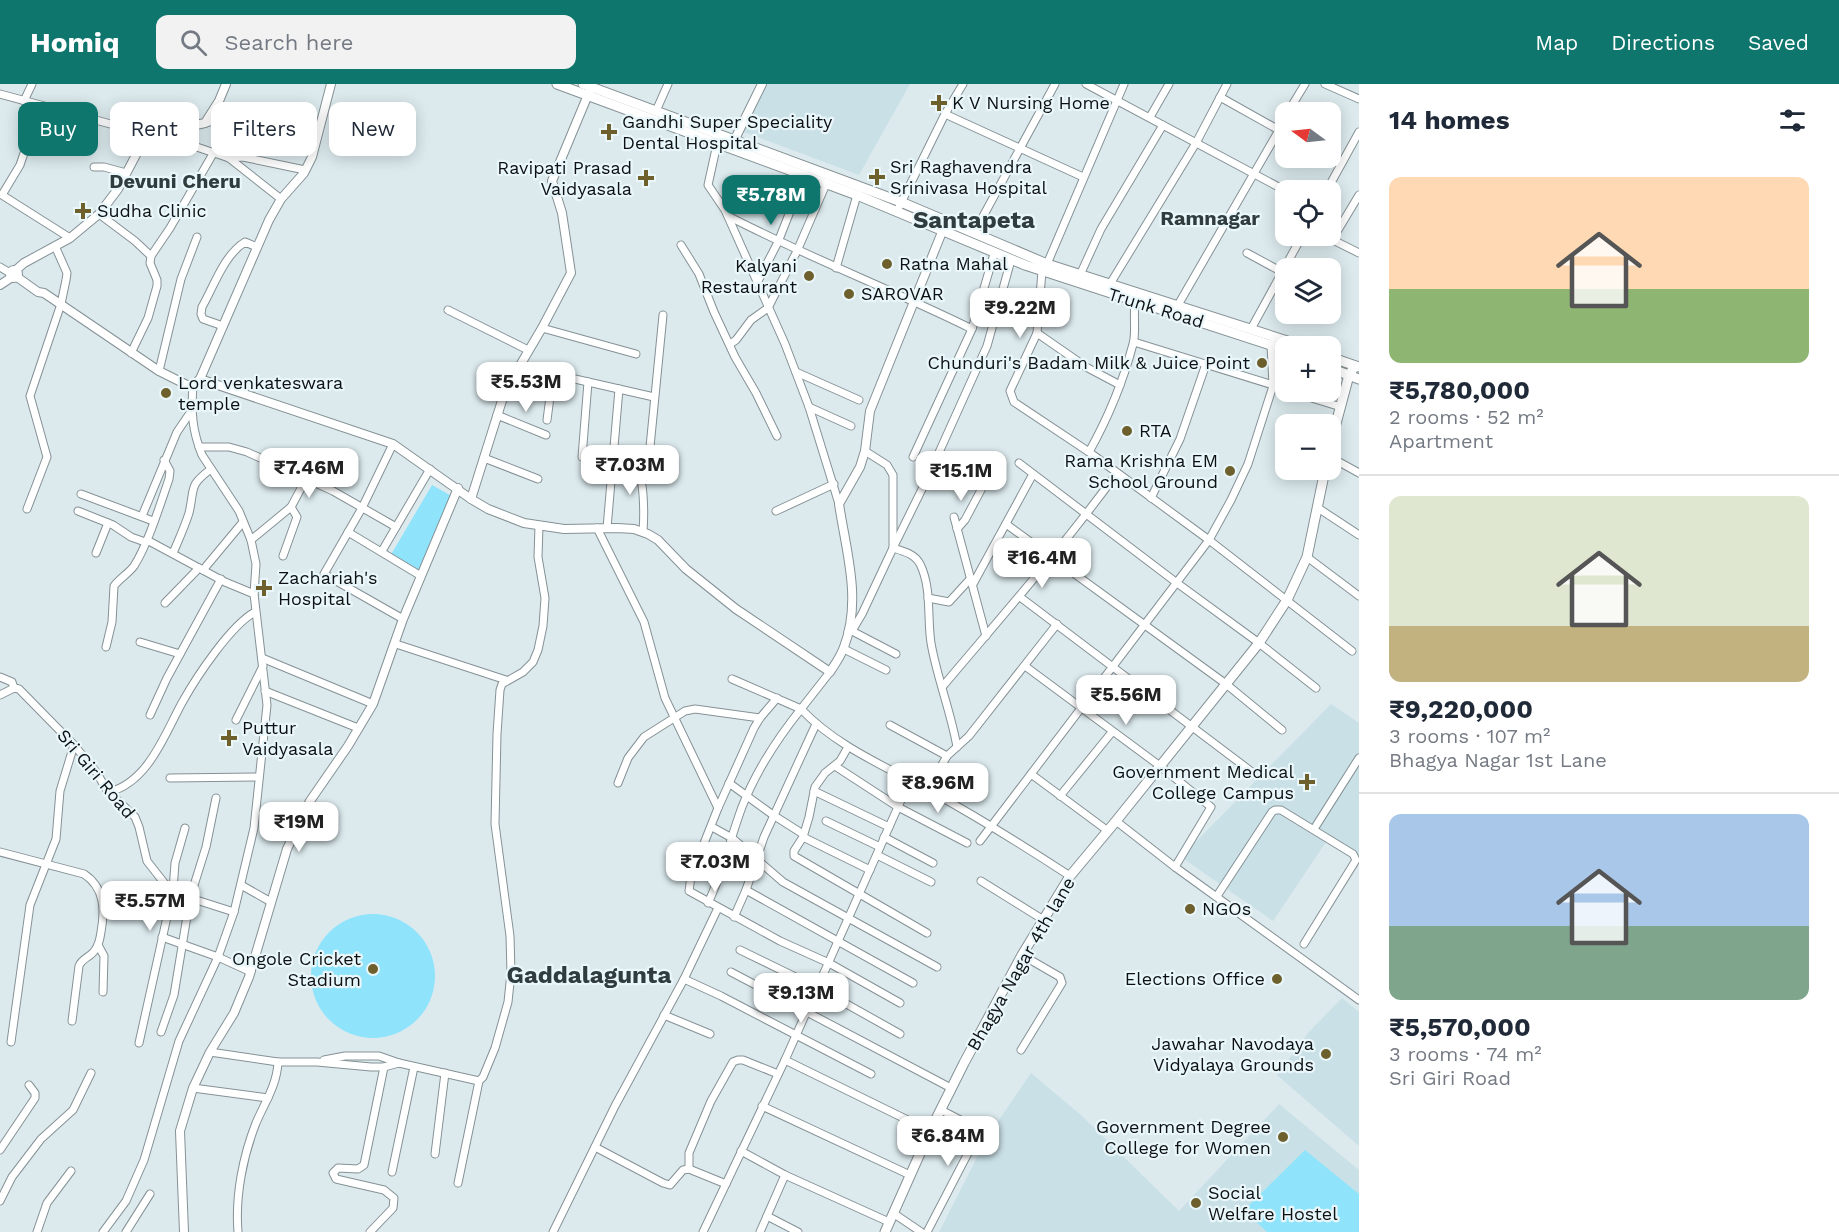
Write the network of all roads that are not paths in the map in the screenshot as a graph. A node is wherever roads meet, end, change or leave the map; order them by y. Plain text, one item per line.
1 (32, 84) edge
2 (226, 84) edge
3 (331, 84) edge
4 (557, 84) edge
5 (668, 84) edge
6 (762, 84) edge
7 (963, 84) edge
8 (1054, 84) edge
9 (1086, 84) edge
10 (1124, 84) edge
11 (1169, 84) edge
12 (1227, 84) edge
13 (1305, 84) edge
14 (1325, 84) edge
15 (589, 88) edge
16 (0, 94) edge
17 (1220, 97) junction
18 (1359, 99) edge
19 (24, 101) junction
20 (1117, 101) junction
21 (27, 102) edge
22 (1294, 102) edge
23 (656, 111) junction
24 (945, 114) junction
25 (1150, 117) junction
26 (205, 123) junction
27 (199, 124) edge
28 (1163, 125) junction
29 (319, 128) junction
30 (1275, 128) edge
31 (1359, 132) edge
32 (1196, 142) junction
33 (1275, 142) edge
34 (1356, 143) edge
35 (717, 144) junction
36 (733, 144) junction
37 (1020, 149) junction
38 (23, 156) edge
39 (135, 156) edge
40 (212, 156) edge
41 (223, 156) edge
42 (229, 159) junction
43 (1341, 164) edge
44 (94, 167) dead end
45 (306, 170) junction
46 (126, 173) junction
47 (1254, 174) junction
48 (804, 176) junction
49 (1083, 177) junction
50 (825, 184) junction
51 (1275, 185) edge
52 (857, 195) junction
53 (1359, 195) edge
54 (1, 196) edge
55 (281, 199) junction
56 (899, 206) junction
57 (99, 214) junction
58 (728, 216) junction
59 (946, 221) junction
60 (1341, 225) edge
61 (942, 232) junction
62 (974, 233) junction
63 (197, 237) dead end
64 (70, 238) junction
65 (778, 242) junction
66 (681, 245) dead end
67 (1341, 245) edge
68 (55, 246) junction
69 (257, 247) junction
70 (797, 251) junction
71 (1247, 253) dead end
72 (994, 254) junction
73 (1359, 254) edge
74 (151, 256) junction
75 (1011, 260) junction
76 (0, 267) edge
77 (1045, 267) junction
78 (836, 268) junction
79 (1275, 268) edge
80 (15, 274) junction
81 (1080, 275) junction
82 (756, 283) junction
83 (1110, 284) junction
84 (0, 285) edge
85 (1275, 285) edge
86 (1136, 297) junction
87 (914, 300) junction
88 (61, 304) junction
89 (1178, 305) junction
90 (768, 308) junction
91 (447, 310) dead end
92 (663, 315) dead end
93 (223, 326) junction
94 (542, 328) junction
95 (972, 329) junction
96 (1251, 329) junction
97 (1037, 333) junction
98 (1275, 337) edge
99 (1134, 342) junction
100 (730, 344) junction
101 (1271, 344) junction
102 (1275, 346) edge
103 (528, 350) junction
104 (131, 353) junction
105 (636, 354) dead end
106 (1341, 360) edge
107 (1206, 364) junction
108 (1358, 364) edge
109 (518, 366) junction
110 (159, 371) junction
111 (796, 372) junction
112 (1341, 372) edge
113 (553, 374) junction
114 (1349, 375) junction
115 (200, 379) junction
116 (1359, 379) edge
117 (588, 382) junction
118 (193, 385) junction
119 (1120, 385) junction
120 (1273, 386) junction
121 (619, 389) junction
122 (654, 397) junction
123 (859, 400) dead end
124 (1325, 402) edge
125 (809, 407) junction
126 (1341, 407) junction
127 (190, 413) junction
128 (1339, 414) edge
129 (496, 415) junction
130 (547, 420) dead end
131 (851, 426) dead end
132 (546, 435) dead end
133 (777, 436) dead end
134 (393, 444) junction
135 (199, 447) junction
136 (866, 451) junction
137 (1089, 452) junction
138 (582, 457) dead end
139 (913, 457) dead end
140 (484, 458) junction
141 (164, 460) junction
142 (1019, 463) dead end
143 (1341, 463) edge
144 (612, 464) junction
145 (648, 467) dead end
146 (211, 469) junction
147 (430, 469) junction
148 (1117, 473) junction
149 (1359, 473) edge
150 (1033, 474) junction
151 (306, 479) junction
152 (538, 479) dead end
153 (1323, 480) edge
154 (834, 484) junction
155 (459, 488) junction
156 (981, 490) dead end
157 (81, 494) dead end
158 (1151, 498) junction
159 (471, 499) junction
160 (839, 504) junction
161 (291, 507) junction
162 (362, 508) junction
163 (1318, 508) junction
164 (27, 509) dead end
165 (78, 511) dead end
166 (776, 512) dead end
167 (1087, 515) junction
168 (142, 516) junction
169 (954, 517) dead end
170 (153, 521) junction
171 (243, 522) junction
172 (108, 523) junction
173 (1006, 524) junction
174 (396, 526) junction
175 (539, 526) junction
176 (597, 528) junction
177 (607, 528) junction
178 (957, 529) junction
179 (643, 531) junction
180 (348, 532) junction
181 (1359, 535) edge
182 (251, 540) junction
183 (1209, 540) junction
184 (146, 541) junction
185 (893, 548) junction
186 (382, 551) junction
187 (173, 552) junction
188 (96, 553) dead end
189 (283, 556) dead end
190 (1051, 557) junction
191 (1306, 557) junction
192 (201, 569) junction
193 (422, 576) junction
194 (221, 579) junction
195 (972, 581) junction
196 (1177, 583) junction
197 (254, 594) junction
198 (1359, 596) edge
199 (1020, 597) junction
200 (928, 598) junction
201 (1287, 600) junction
202 (165, 603) dead end
203 (255, 612) junction
204 (403, 619) junction
205 (1057, 624) junction
206 (1146, 624) junction
207 (850, 631) junction
208 (986, 636) junction
209 (140, 642) dead end
210 (1259, 643) junction
211 (396, 644) junction
212 (106, 647) dead end
213 (844, 649) junction
214 (1352, 651) dead end
215 (180, 654) junction
216 (896, 654) dead end
217 (263, 662) junction
218 (1025, 666) junction
219 (1113, 666) junction
220 (886, 670) dead end
221 (830, 672) junction
222 (0, 677) edge
223 (732, 679) dead end
224 (506, 680) junction
225 (1226, 684) junction
226 (943, 686) junction
227 (14, 688) junction
228 (1316, 688) dead end
229 (266, 691) junction
230 (0, 695) edge
231 (777, 698) junction
232 (373, 704) junction
233 (1082, 708) junction
234 (801, 709) junction
235 (150, 715) dead end
236 (675, 718) junction
237 (760, 718) junction
238 (236, 720) dead end
239 (816, 724) junction
240 (890, 725) dead end
241 (1193, 725) junction
242 (358, 728) junction
243 (1282, 730) dead end
244 (1112, 732) junction
245 (74, 745) junction
246 (848, 747) junction
247 (957, 747) junction
248 (947, 756) junction
249 (1359, 758) edge
250 (835, 766) junction
251 (1160, 766) junction
252 (1252, 772) dead end
253 (1031, 774) junction
254 (259, 777) junction
255 (170, 778) dead end
256 (910, 780) junction
257 (618, 783) dead end
258 (729, 783) junction
259 (928, 789) junction
260 (814, 791) junction
261 (109, 792) junction
262 (746, 795) junction
263 (1060, 796) junction
264 (216, 798) dead end
265 (898, 807) junction
266 (718, 808) junction
267 (773, 815) junction
268 (1116, 821) junction
269 (826, 822) dead end
270 (991, 824) junction
271 (712, 827) junction
272 (889, 827) junction
273 (185, 828) dead end
274 (1314, 829) junction
275 (1108, 831) junction
276 (803, 836) junction
277 (885, 837) junction
278 (732, 838) junction
279 (980, 841) dead end
280 (967, 843) dead end
281 (880, 847) junction
282 (0, 852) edge
283 (877, 855) junction
284 (756, 859) junction
285 (933, 863) dead end
286 (46, 865) junction
287 (1175, 867) junction
288 (870, 870) junction
289 (1070, 876) junction
290 (981, 881) dead end
291 (931, 882) dead end
292 (241, 885) junction
293 (173, 890) junction
294 (746, 890) junction
295 (859, 894) junction
296 (1217, 896) junction
297 (190, 898) junction
298 (271, 902) junction
299 (708, 903) junction
300 (718, 908) junction
301 (234, 912) junction
302 (734, 917) junction
303 (849, 917) junction
304 (1042, 919) junction
305 (927, 933) dead end
306 (162, 937) junction
307 (839, 941) junction
308 (182, 944) junction
309 (1304, 944) dead end
310 (98, 945) junction
311 (740, 950) dead end
312 (1022, 955) junction
313 (218, 957) junction
314 (829, 963) junction
315 (937, 967) dead end
316 (251, 972) junction
317 (731, 972) dead end
318 (684, 979) junction
319 (913, 983) dead end
320 (818, 988) junction
321 (103, 992) dead end
322 (1359, 1000) edge
323 (900, 1004) dead end
324 (807, 1011) junction
325 (664, 1015) junction
326 (72, 1021) dead end
327 (161, 1032) dead end
328 (710, 1034) dead end
329 (900, 1034) dead end
330 (797, 1036) junction
331 (11, 1042) dead end
332 (139, 1043) dead end
333 (1021, 1050) dead end
334 (210, 1052) junction
335 (786, 1060) junction
336 (278, 1062) junction
337 (317, 1062) junction
338 (399, 1064) junction
339 (384, 1067) junction
340 (414, 1067) junction
341 (91, 1073) dead end
342 (445, 1073) junction
343 (778, 1074) junction
344 (871, 1074) dead end
345 (479, 1081) junction
346 (29, 1085) dead end
347 (193, 1088) junction
348 (951, 1088) junction
349 (268, 1098) junction
350 (762, 1106) junction
351 (941, 1110) junction
352 (930, 1131) junction
353 (595, 1148) junction
354 (0, 1150) edge
355 (741, 1151) junction
356 (435, 1154) dead end
357 (689, 1169) junction
358 (71, 1172) dead end
359 (392, 1172) dead end
360 (785, 1175) junction
361 (910, 1175) junction
362 (458, 1183) dead end
363 (726, 1184) junction
364 (150, 1194) dead end
365 (0, 1201) edge
366 (767, 1216) junction
367 (891, 1217) junction
368 (37, 1232) edge
369 (103, 1232) edge
370 (126, 1232) edge
371 (184, 1232) edge
372 (238, 1232) edge
373 (370, 1232) edge
374 (553, 1232) edge
375 (703, 1232) edge
376 (760, 1232) edge
377 (798, 1232) edge
378 (885, 1232) edge
379 (921, 1232) edge
380 (927, 1232) edge

1 - 19 street
2 - 26 street
3 - 29 street
4 - 15 main road, Trunk Road
5 - 23 street
6 - 36 street
7 - 24 street
8 - 37 street
9 - 20 street
10 - 20 street
11 - 25 street
12 - 17 street
13 - 22 street
14 - 18 street
15 - 23 main road
15 - 35 main road, Trunk Road
15 - 94 street
16 - 19 street
17 - 30 street
17 - 32 street
19 - 21 street
20 - 25 street
20 - 49 street
23 - 36 main road
24 - 37 street
24 - 56 street
25 - 28 street
26 - 27 street
26 - 29 street
28 - 32 street
28 - 81 street
29 - 45 street
31 - 34 street
32 - 47 street
32 - 83 street
33 - 47 street
34 - 43 street
35 - 36 main road, Trunk Road
35 - 58 street
36 - 48 main road, Trunk Road
36 - 56 main road
37 - 49 street
37 - 62 street
38 - 54 street
39 - 46 street
40 - 74 street
41 - 42 street
42 - 45 street
42 - 55 street
44 - 46 street
45 - 55 street
46 - 57 street
47 - 51 street
47 - 89 street
48 - 50 main road, Trunk Road
48 - 65 street
49 - 77 street
50 - 52 main road, Trunk Road
50 - 70 street
52 - 56 main road, Trunk Road
52 - 78 street
53 - 60 street
54 - 64 street
55 - 69 street
56 - 59 main road
56 - 61 main road, Trunk Road
57 - 64 street
57 - 74 street
58 - 65 street
58 - 82 street
59 - 61 street
59 - 62 main road
61 - 72 main road, Trunk Road
61 - 87 street
62 - 77 main road
63 - 110 street
64 - 68 street
65 - 70 street
65 - 82 street
66 - 100 street
67 - 73 street
68 - 80 street
68 - 88 street
69 - 93 street
69 - 93 street
70 - 78 street
70 - 90 street
71 - 79 street
72 - 75 main road, Trunk Road
72 - 95 street
74 - 104 street
75 - 77 main road, Trunk Road
75 - 185 street
76 - 80 street
77 - 81 main road
77 - 86 main road, Trunk Road
77 - 97 street
78 - 87 street
80 - 84 street
80 - 88 street
81 - 83 main road
82 - 90 street
83 - 86 main road
85 - 96 street
86 - 89 main road
86 - 99 street
86 - 101 main road, Trunk Road
87 - 95 street
87 - 136 street
88 - 104 street
88 - 164 street
89 - 96 main road
90 - 100 street
90 - 111 street
91 - 103 street
92 - 122 street
93 - 115 street
94 - 103 street
94 - 105 street
95 - 139 street
96 - 98 main road
97 - 119 street
97 - 137 street
99 - 107 street
99 - 119 street
100 - 133 street
101 - 102 main road, Trunk Road
101 - 120 street
103 - 109 street
104 - 110 street
106 - 108 main road
107 - 120 street
107 - 158 street
108 - 114 main road
109 - 113 street
109 - 129 street
110 - 118 street
111 - 123 street
111 - 125 street
112 - 114 main road
113 - 117 street
113 - 130 street
114 - 116 main road
114 - 126 main road
115 - 118 street
115 - 134 street
117 - 121 street
117 - 138 street
118 - 127 street
119 - 137 street
120 - 183 street
121 - 122 street
121 - 144 street
122 - 145 street
124 - 126 street
125 - 131 street
125 - 154 street
126 - 128 main road
127 - 135 street
127 - 141 street
129 - 132 street
129 - 140 street
134 - 147 street
134 - 162 street
135 - 146 street
135 - 151 street
136 - 160 street
136 - 185 street
137 - 148 street
140 - 152 street
140 - 159 street
141 - 168 street
141 - 170 street
142 - 150 street
143 - 149 street
144 - 177 street
144 - 179 street
146 - 171 street
146 - 187 street
147 - 155 street
147 - 174 street
148 - 158 street
148 - 167 street
150 - 167 street
150 - 173 street
151 - 161 street
151 - 162 street
153 - 163 main road, Bhagya Nagar 4th lane
154 - 160 street
154 - 166 street
155 - 159 street
155 - 193 street
156 - 178 street
157 - 168 street
158 - 183 street
159 - 175 street
160 - 207 street
161 - 182 street
161 - 189 street
162 - 174 street
162 - 180 street
163 - 181 street
163 - 191 main road, Bhagya Nagar 4th lane
165 - 172 street
167 - 190 street
167 - 196 street
168 - 170 street
169 - 178 street
170 - 184 street
171 - 182 street
171 - 192 street
172 - 184 street
172 - 188 street
173 - 190 street
173 - 195 street
174 - 186 street
175 - 176 street
175 - 224 street
176 - 177 street
176 - 236 street
177 - 179 street
178 - 195 street
179 - 221 street
180 - 186 street
180 - 204 street
182 - 197 street
183 - 196 street
183 - 201 street
184 - 187 street
184 - 212 street
185 - 200 street
185 - 207 street
186 - 193 street
187 - 192 street
190 - 199 street
190 - 206 street
191 - 198 street
191 - 201 main road, Bhagya Nagar 4th lane
192 - 194 street
192 - 202 street
193 - 204 street
194 - 197 street
194 - 215 street
195 - 200 street
195 - 208 street
196 - 206 street
196 - 210 street
197 - 203 street
199 - 205 street
199 - 208 street
200 - 226 street
201 - 210 main road, Bhagya Nagar 4th lane
201 - 214 street
203 - 217 street
203 - 261 street
204 - 211 street
205 - 218 street
205 - 219 street
206 - 219 street
206 - 225 street
207 - 213 street
207 - 216 street
208 - 226 street
209 - 215 street
210 - 225 main road, Bhagya Nagar 4th lane
210 - 228 street
211 - 224 street
211 - 232 street
213 - 220 street
213 - 221 street
215 - 235 street
217 - 229 street
217 - 232 street
217 - 238 street
218 - 233 street
218 - 247 street
219 - 233 street
219 - 241 street
221 - 234 street
222 - 227 street, Sri Giri Road
223 - 231 street
224 - 345 street
225 - 241 main road, Bhagya Nagar 4th lane
225 - 243 street
226 - 247 street
227 - 230 street
227 - 245 street, Sri Giri Road
229 - 242 street
229 - 254 street
231 - 234 street
231 - 237 street
232 - 242 street
233 - 244 street
233 - 253 street
234 - 239 street
234 - 262 street
236 - 237 street
236 - 257 street
236 - 266 street
237 - 258 street
239 - 246 street
239 - 267 street
240 - 248 street
241 - 251 main road, Bhagya Nagar 4th lane
241 - 252 street
242 - 298 street
244 - 251 street
244 - 263 street
245 - 261 street, Sri Giri Road
245 - 286 street
246 - 250 street
246 - 256 street
247 - 248 street
248 - 259 street
249 - 274 street
250 - 260 street
250 - 265 street
251 - 268 main road, Bhagya Nagar 4th lane
251 - 287 street
253 - 263 street
253 - 270 street
254 - 255 street
254 - 292 street
256 - 259 street
256 - 265 street
258 - 262 street
258 - 266 street
259 - 270 street
260 - 272 street
260 - 276 street
261 - 293 street, Sri Giri Road
262 - 267 street
262 - 278 street
263 - 275 street
264 - 297 street
265 - 272 street
265 - 280 street
266 - 271 street
267 - 276 street
267 - 284 street
268 - 275 main road, Bhagya Nagar 4th lane
268 - 287 street
269 - 281 street
270 - 279 street
270 - 289 street
271 - 278 street
271 - 299 street
272 - 277 street
273 - 293 street
274 - 296 street
274 - 309 street
275 - 289 main road, Bhagya Nagar 4th lane
276 - 288 street
276 - 295 street
277 - 281 street
277 - 285 street
278 - 284 street
278 - 299 street
281 - 283 street
282 - 286 street
283 - 288 street
283 - 291 street
284 - 294 street
284 - 303 street
286 - 310 street
286 - 331 street
287 - 296 street
288 - 295 street
289 - 304 main road, Bhagya Nagar 4th lane
290 - 304 street
292 - 298 street
292 - 301 street
293 - 297 street, Sri Giri Road
293 - 306 street
294 - 302 street
294 - 307 street
295 - 303 street
295 - 305 street
296 - 322 street
297 - 301 street, Sri Giri Road
297 - 308 street
298 - 316 street
299 - 300 street
300 - 302 street
300 - 318 street
301 - 313 street
302 - 314 street
303 - 307 street
303 - 315 street
304 - 312 main road, Bhagya Nagar 4th lane
306 - 308 street
306 - 332 street
307 - 314 street
307 - 319 street
308 - 313 street
308 - 327 street
310 - 321 street
310 - 326 street
311 - 320 street
312 - 333 street
312 - 348 main road, Bhagya Nagar 4th lane
313 - 316 street
313 - 369 street
314 - 320 street
314 - 323 street
316 - 334 street
317 - 324 street
318 - 325 street
318 - 330 street
320 - 324 street
320 - 329 street
324 - 330 street
324 - 348 street
325 - 328 street
325 - 353 street
330 - 335 street
330 - 344 street
334 - 336 street
334 - 347 street
335 - 343 street
335 - 352 street
336 - 337 street
336 - 349 street
337 - 338 street
337 - 339 street
338 - 339 street
338 - 340 street
339 - 373 street
340 - 342 street
340 - 359 street
341 - 365 street
342 - 345 street
342 - 356 street
343 - 350 street
343 - 357 street
345 - 362 street
346 - 354 street
347 - 349 street
347 - 371 street
348 - 351 main road, Bhagya Nagar 4th lane
349 - 372 street
350 - 355 street
350 - 361 street
351 - 352 main road, Bhagya Nagar 4th lane
351 - 380 street
352 - 361 main road, Bhagya Nagar 4th lane
353 - 357 street
353 - 374 street
355 - 360 street
355 - 363 street
357 - 363 street
358 - 368 street
360 - 366 street
360 - 367 street
361 - 367 main road, Bhagya Nagar 4th lane
363 - 375 street
364 - 370 street
366 - 376 street
366 - 377 street
367 - 378 main road, Bhagya Nagar 4th lane
367 - 379 street

